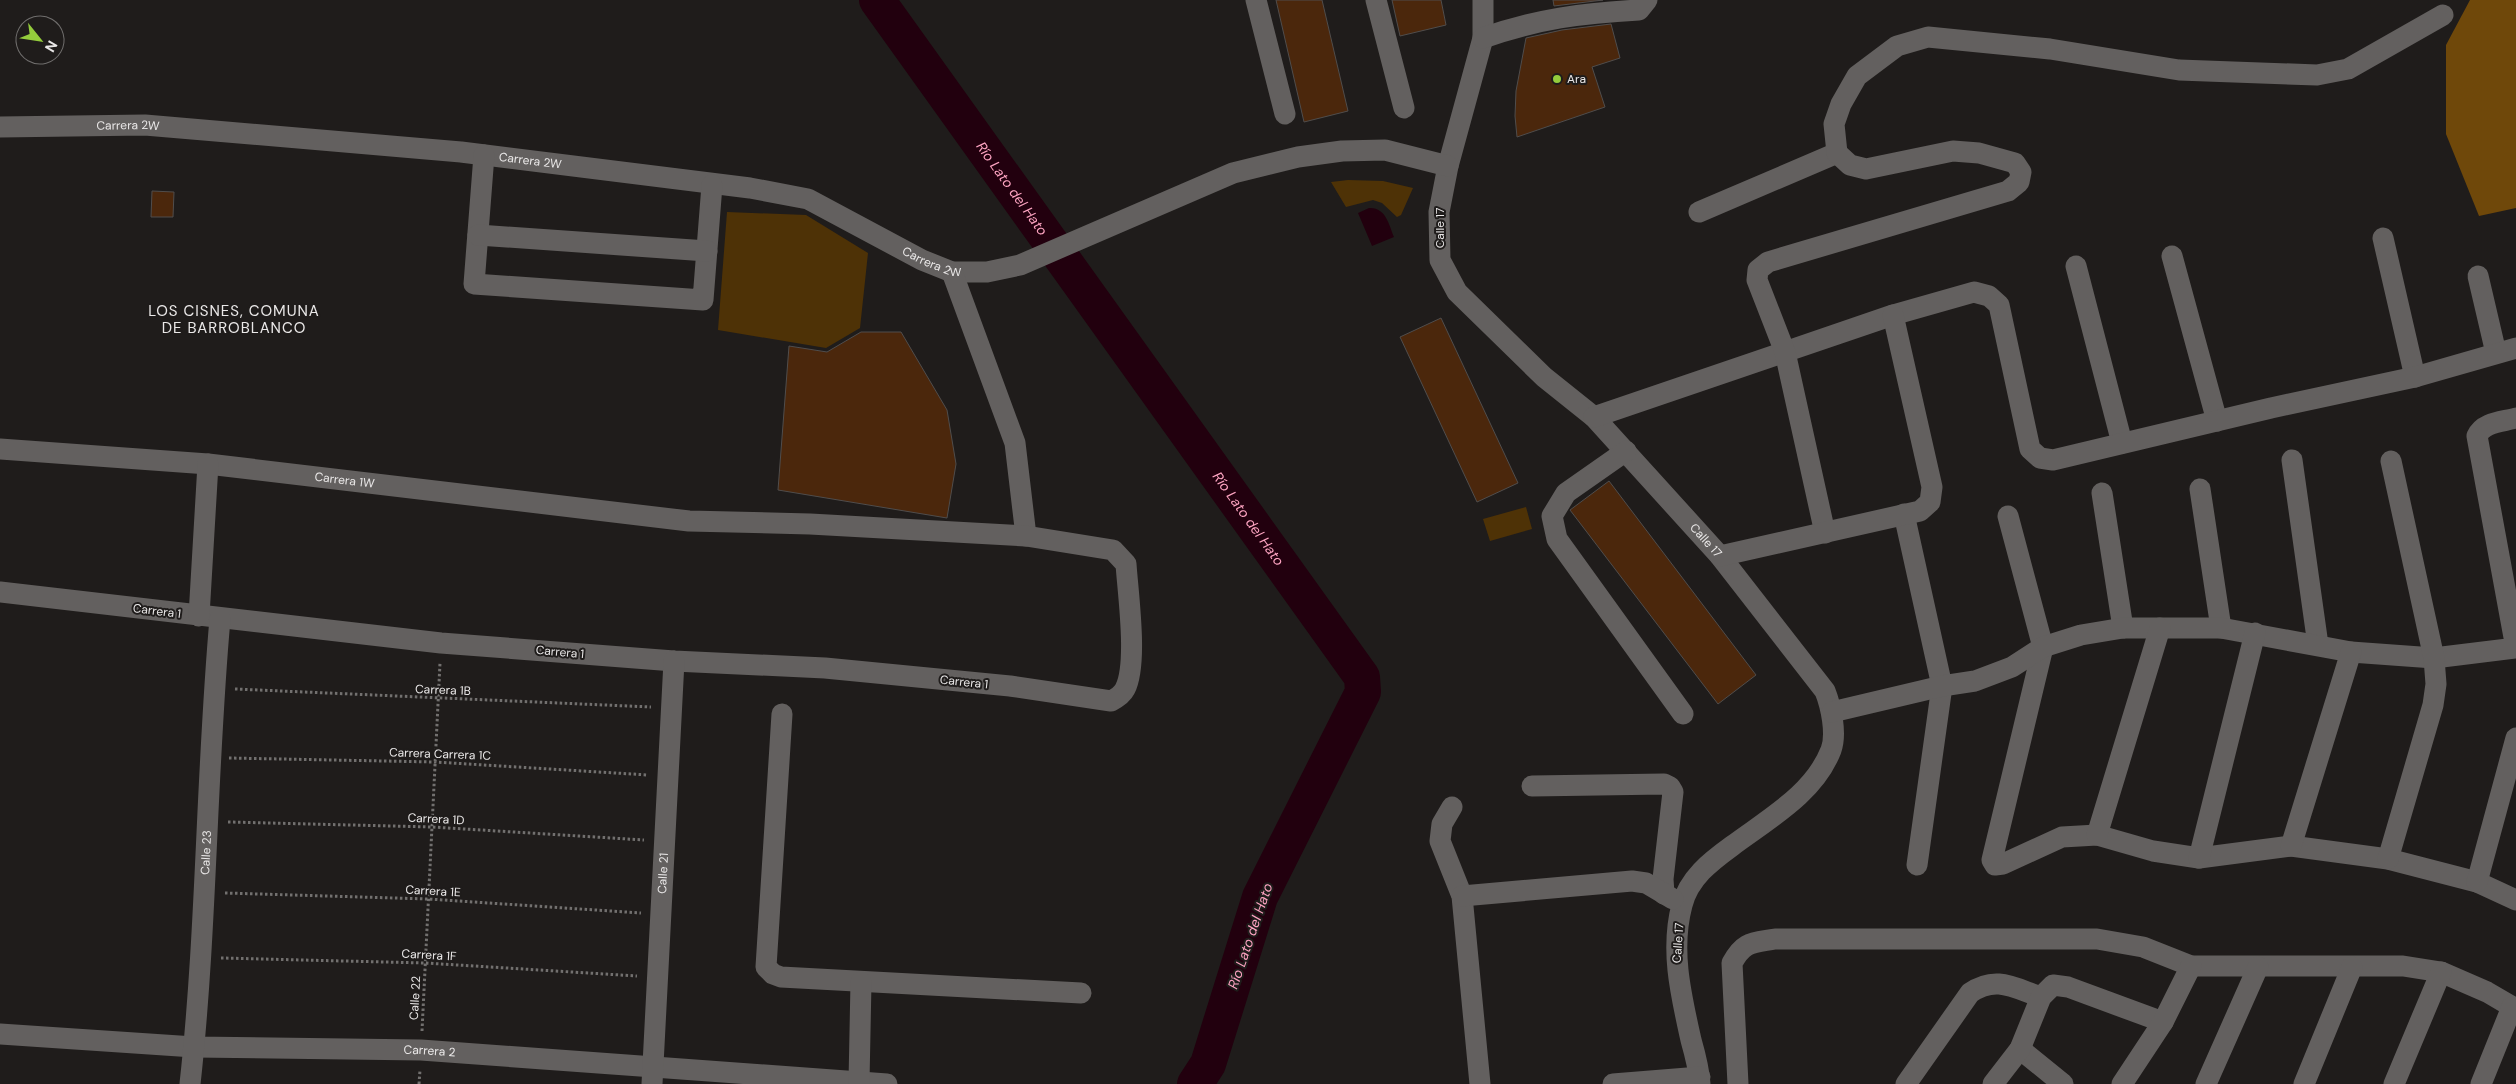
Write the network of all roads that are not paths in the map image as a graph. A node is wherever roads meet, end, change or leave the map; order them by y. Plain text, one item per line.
1 (1256, 0) edge
2 (1376, 0) edge
3 (1483, 0) edge
4 (1646, 0) edge
5 (2443, 15) dead end
6 (1483, 38) junction
7 (1404, 108) dead end
8 (1285, 114) dead end
9 (0, 128) edge
10 (1837, 153) junction
11 (484, 155) junction
12 (1448, 166) junction
13 (712, 185) junction
14 (1699, 212) dead end
15 (478, 235) junction
16 (2383, 238) dead end
17 (707, 251) junction
18 (2172, 256) dead end
19 (2076, 266) dead end
20 (952, 272) junction
21 (2478, 276) dead end
22 (1893, 315) junction
23 (2506, 350) edge
24 (1785, 352) junction
25 (2415, 377) junction
26 (1594, 417) junction
27 (2516, 418) edge
28 (2217, 421) junction
29 (2122, 444) junction
30 (0, 449) edge
31 (1626, 451) junction
32 (2292, 460) dead end
33 (2391, 461) dead end
34 (208, 464) junction
35 (2200, 489) dead end
36 (2102, 493) dead end
37 (1904, 514) junction
38 (2008, 516) dead end
39 (1825, 533) junction
40 (1026, 536) junction
41 (1720, 556) junction
42 (0, 592) edge
43 (199, 616) junction
44 (220, 619) junction
45 (2123, 628) junction
46 (2160, 628) junction
47 (2222, 628) junction
48 (2255, 633) junction
49 (2318, 645) junction
50 (2043, 647) junction
51 (2351, 652) junction
52 (2434, 658) junction
53 (674, 661) junction
54 (1942, 686) junction
55 (1120, 696) joint
56 (1832, 712) junction
57 (782, 714) dead end
58 (1683, 714) dead end
59 (2516, 738) edge
60 (1532, 786) dead end
61 (1452, 807) dead end
62 (2097, 835) junction
63 (2291, 846) junction
64 (2199, 858) junction
65 (2388, 859) junction
66 (1917, 865) dead end
67 (2477, 882) junction
68 (1462, 896) junction
69 (1673, 899) junction
70 (2516, 900) edge
71 (2191, 966) junction
72 (2258, 967) junction
73 (2352, 967) junction
74 (2442, 972) junction
75 (862, 982) junction
76 (1081, 993) dead end
77 (2041, 997) junction
78 (2514, 1008) edge
79 (2163, 1022) junction
80 (0, 1034) edge
81 (194, 1047) junction
82 (2020, 1049) junction
83 (652, 1076) edge
84 (1700, 1081) edge
85 (859, 1082) junction
86 (190, 1084) edge
87 (887, 1084) edge
88 (1480, 1084) edge
89 (1613, 1084) edge
90 (1738, 1084) edge
91 (1906, 1084) edge
92 (1993, 1084) edge
93 (2063, 1084) edge
94 (2122, 1084) edge
95 (2206, 1084) edge
96 (2304, 1084) edge
97 (2394, 1084) edge
98 (2481, 1084) edge

1 - 8 street
2 - 7 street
3 - 6 street, Calle 17
4 - 6 street
5 - 10 street
6 - 12 street, Calle 17
9 - 11 street, Carrera 2W
10 - 14 street
10 - 24 street
11 - 13 street, Carrera 2W
11 - 15 street
12 - 20 street, Carrera 2W
12 - 26 street, Calle 17
13 - 17 street
13 - 20 street, Carrera 2W
15 - 17 street
15 - 17 street
16 - 25 street
18 - 28 street
19 - 29 street
20 - 40 street
21 - 23 street
22 - 24 street
22 - 29 street
22 - 37 street
23 - 25 street
24 - 26 street
24 - 39 street
25 - 28 street
26 - 31 street, Calle 17
27 - 52 street
28 - 29 street
30 - 34 street, Carrera 1W
31 - 41 street, Calle 17
31 - 58 street
32 - 49 street
33 - 52 street
34 - 40 street, Carrera 1W
34 - 43 street
35 - 47 street
36 - 45 street
37 - 39 street
37 - 54 street
38 - 50 street
39 - 41 street
40 - 55 street, Carrera 1W
41 - 56 street, Calle 17
42 - 43 street, Carrera 1
43 - 44 street, Carrera 1
44 - 53 street, Carrera 1
44 - 81 street, Calle 23
45 - 46 street
45 - 50 street
46 - 47 street
46 - 62 street
47 - 48 street
48 - 49 street
48 - 64 street
49 - 51 street
50 - 54 street
50 - 62 street
51 - 52 street
51 - 63 street
52 - 65 street
53 - 55 street, Carrera 1
53 - 83 street, Calle 21
54 - 56 street
54 - 66 street
56 - 69 street, Calle 17
57 - 75 street
59 - 67 street
60 - 69 street
61 - 68 street
62 - 64 street
63 - 64 street
63 - 65 street
65 - 67 street
67 - 70 street
68 - 69 street
68 - 88 street
69 - 84 street, Calle 17
71 - 72 street
71 - 79 street
71 - 90 street
72 - 73 street
72 - 95 street
73 - 74 street
73 - 96 street
74 - 78 street
74 - 97 street
75 - 76 street
75 - 85 street
77 - 79 street
77 - 82 street
77 - 91 street
78 - 98 street
79 - 94 street
80 - 81 street, Carrera 2
81 - 83 street, Carrera 2
81 - 86 street, Calle 23
82 - 92 street
82 - 93 street
83 - 85 street, Carrera 2
84 - 89 street
85 - 87 street, Carrera 2

